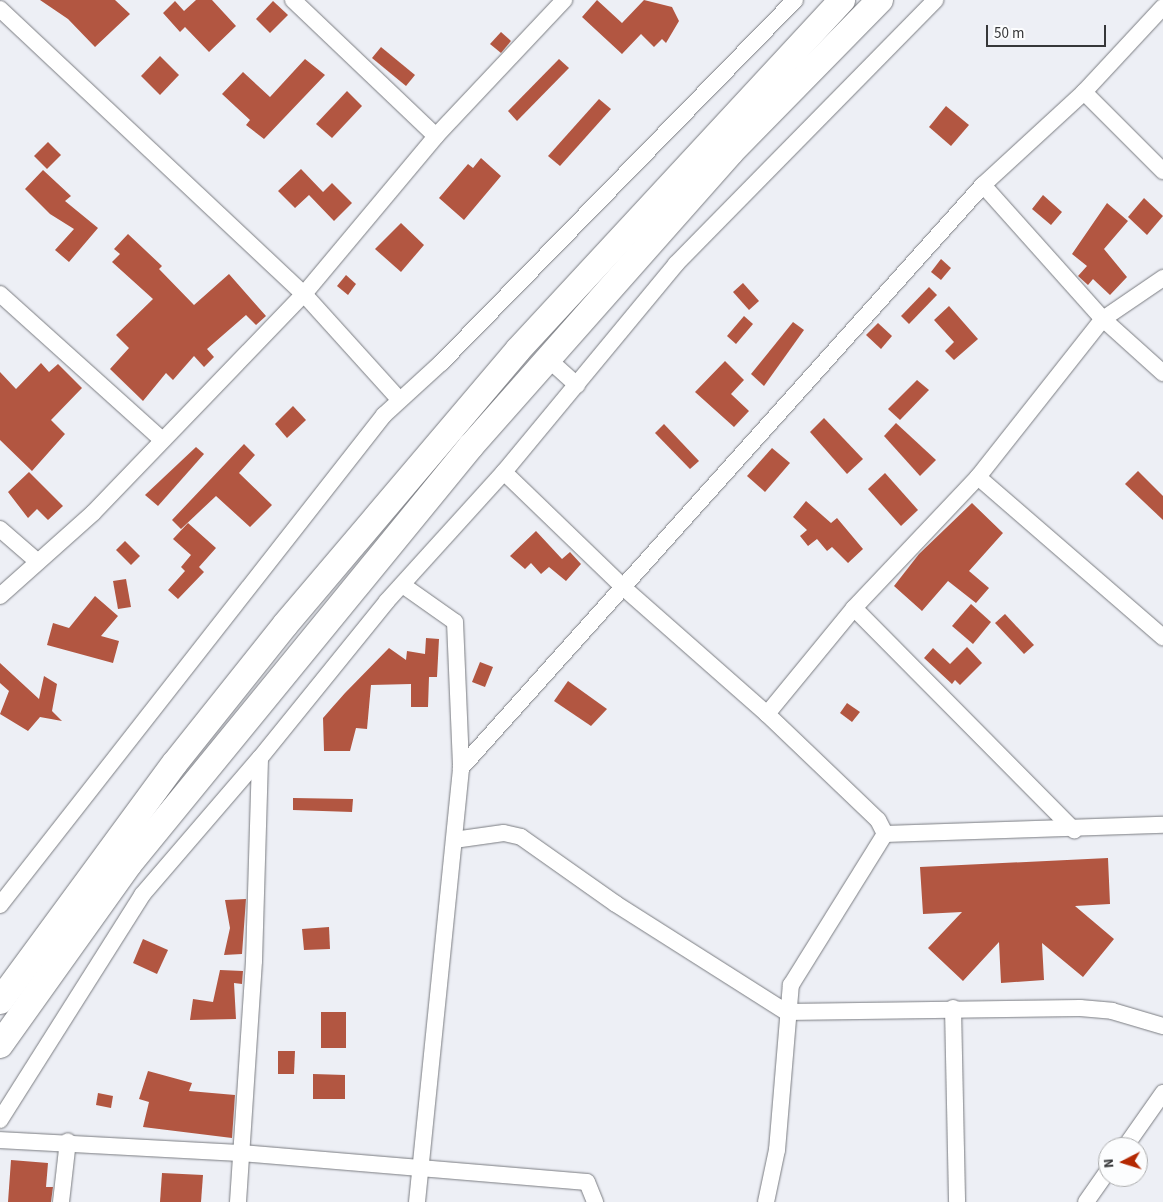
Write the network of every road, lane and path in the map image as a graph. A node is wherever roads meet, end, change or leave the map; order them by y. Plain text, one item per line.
1 (293, 0) edge
2 (795, 0) edge
3 (842, 0) edge
4 (880, 0) edge
5 (935, 0) edge
6 (559, 2) edge
7 (0, 9) edge
8 (1162, 11) edge
9 (1084, 92) junction
10 (436, 136) junction
11 (1163, 171) edge
12 (983, 185) junction
13 (1163, 278) edge
14 (0, 294) edge
15 (304, 294) junction
16 (1102, 320) junction
17 (548, 359) junction
18 (1163, 373) edge
19 (577, 385) junction
20 (398, 398) junction
21 (161, 439) junction
22 (504, 472) junction
23 (978, 477) junction
24 (0, 529) edge
25 (38, 562) junction
26 (404, 586) junction
27 (624, 588) junction
28 (0, 596) edge
29 (854, 608) junction
30 (1163, 637) edge
31 (767, 714) junction
32 (260, 758) junction
33 (461, 768) junction
34 (1163, 825) edge
35 (1074, 830) junction
36 (885, 834) junction
37 (454, 840) junction
38 (0, 905) edge
39 (0, 1001) edge
40 (953, 1008) junction
41 (786, 1012) junction
42 (1163, 1026) edge
43 (0, 1045) edge
44 (1163, 1093) edge
45 (0, 1120) edge
46 (1132, 1137) edge
47 (0, 1140) edge
48 (68, 1141) junction
49 (241, 1153) junction
50 (420, 1166) junction
51 (1098, 1185) edge
52 (61, 1202) edge
53 (238, 1202) edge
54 (417, 1202) edge
55 (595, 1202) edge
56 (766, 1202) edge
57 (957, 1202) edge
58 (1086, 1202) edge

1 - 10 street
2 - 20 street
3 - 39 main road
4 - 17 main road
5 - 19 street
6 - 10 street
7 - 15 street
8 - 9 street
9 - 11 street
9 - 12 street
10 - 15 street
12 - 16 street
12 - 27 street
13 - 16 street
14 - 21 street
15 - 20 street
15 - 21 street
16 - 18 street
16 - 23 street
17 - 19 street
17 - 43 main road
19 - 22 street
20 - 38 street
21 - 25 street
22 - 26 street
22 - 27 street
23 - 29 street
23 - 30 street
24 - 25 street
25 - 28 street
26 - 32 street
26 - 33 street
27 - 31 street
27 - 33 street
29 - 31 street
29 - 35 street
31 - 36 street
32 - 45 street
32 - 49 street
33 - 37 street
34 - 35 street
35 - 36 street
36 - 41 street
37 - 41 street
37 - 50 street
40 - 41 street
40 - 42 street
40 - 57 street
41 - 56 street
44 - 46 street
47 - 48 street
48 - 49 street
48 - 52 street
49 - 50 street
49 - 53 street
50 - 54 street
50 - 55 street
51 - 58 street

